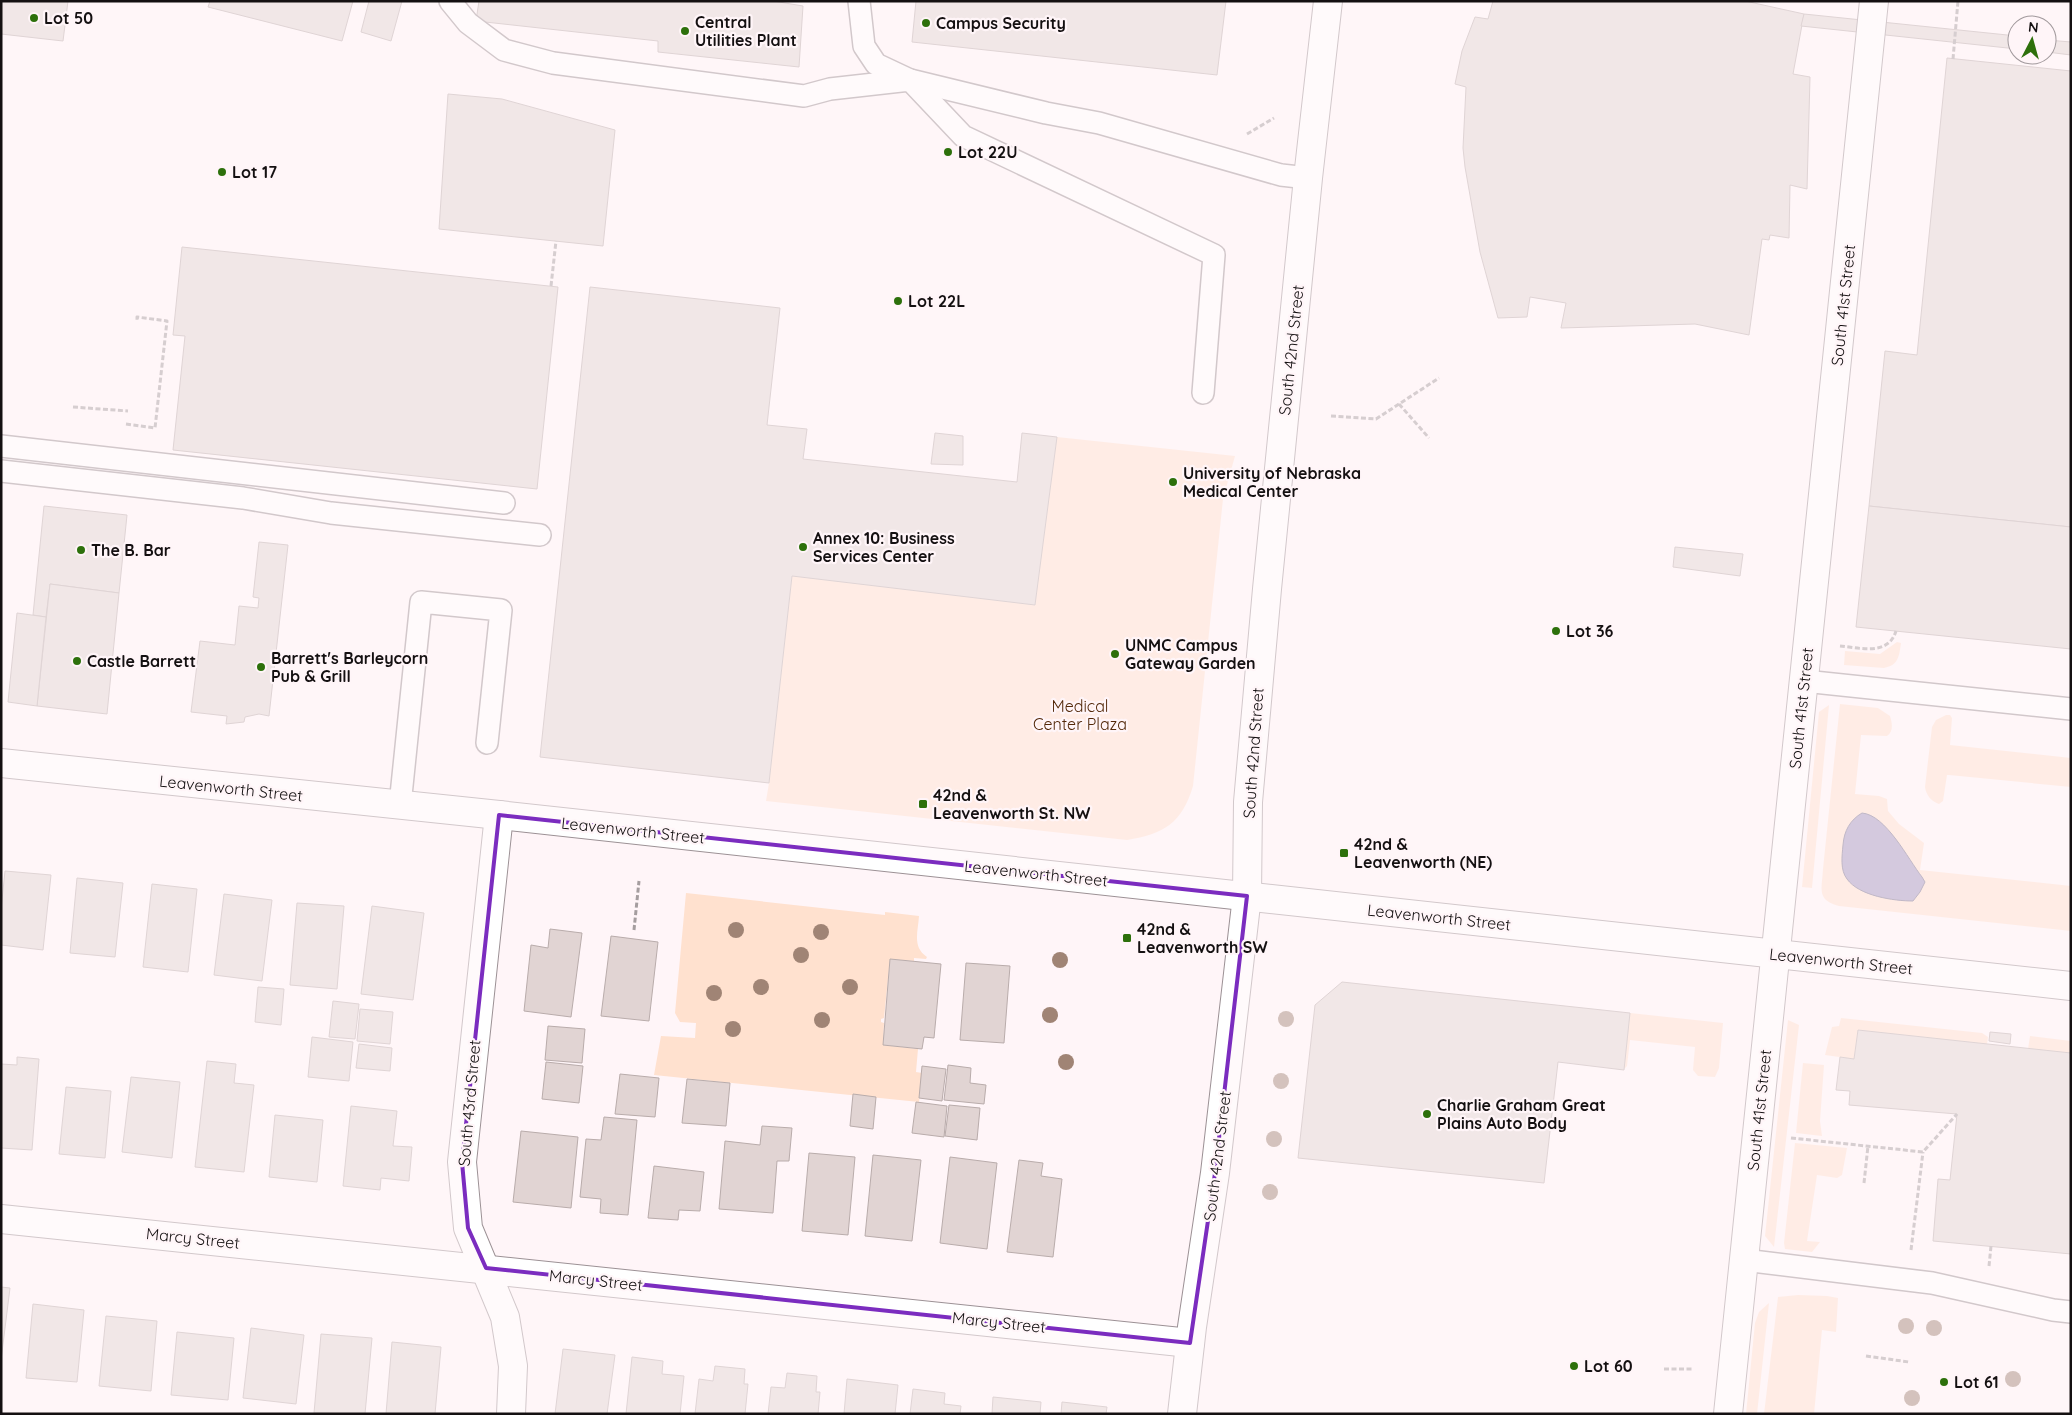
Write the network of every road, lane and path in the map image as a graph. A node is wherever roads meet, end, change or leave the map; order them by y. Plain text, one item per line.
1 (450, 1) edge
2 (859, 1) edge
3 (1328, 1) edge
4 (1874, 1) edge
5 (1958, 1) edge
6 (1953, 59) dead end
7 (910, 80) junction
8 (1274, 118) dead end
9 (1240, 138) dead end
10 (1308, 178) junction
11 (556, 241) dead end
12 (551, 286) dead end
13 (137, 320) dead end
14 (1439, 378) dead end
15 (1203, 392) dead end
16 (1399, 404) junction
17 (73, 407) dead end
18 (128, 411) dead end
19 (1331, 416) dead end
20 (126, 424) dead end
21 (1428, 438) dead end
22 (1, 446) edge
23 (1, 471) edge
24 (504, 503) dead end
25 (540, 535) dead end
26 (1896, 631) dead end
27 (1840, 646) dead end
28 (1804, 681) junction
29 (2071, 709) edge
30 (487, 743) dead end
31 (1, 763) edge
32 (400, 805) junction
33 (499, 815) junction
34 (639, 881) dead end
35 (1247, 896) junction
36 (634, 930) dead end
37 (1775, 954) junction
38 (2071, 986) edge
39 (1956, 1114) dead end
40 (1791, 1138) dead end
41 (1868, 1146) junction
42 (1923, 1152) junction
43 (1864, 1182) dead end
44 (1, 1219) edge
45 (1991, 1246) dead end
46 (1910, 1253) dead end
47 (1744, 1260) junction
48 (486, 1268) junction
49 (1981, 1268) dead end
50 (2071, 1312) edge
51 (1190, 1343) junction
52 (1866, 1356) dead end
53 (1909, 1362) dead end
54 (1664, 1368) dead end
55 (1694, 1369) dead end
56 (511, 1414) edge
57 (1182, 1414) edge
58 (1728, 1414) edge

1 - 7 lane
2 - 7 lane
3 - 10 main road, South 42nd Street
4 - 28 main road, South 41st Street
5 - 6 path
7 - 10 lane
7 - 15 lane
8 - 9 path
10 - 35 main road, South 42nd Street
11 - 12 path
13 - 20 path
14 - 16 path
16 - 19 path
16 - 21 path
17 - 18 path
22 - 24 lane
23 - 25 lane
26 - 27 path
28 - 29 lane
28 - 37 main road, South 41st Street
30 - 32 lane
31 - 32 main road, Leavenworth Street
32 - 33 main road, Leavenworth Street
33 - 35 main road, Leavenworth Street
33 - 48 main road, South 43rd Street
34 - 36 path
35 - 37 main road, Leavenworth Street
35 - 51 main road, South 42nd Street
37 - 38 main road, Leavenworth Street
37 - 47 main road, South 41st Street
39 - 42 path
40 - 41 path
41 - 42 path
41 - 43 path
42 - 46 path
44 - 48 main road, Marcy Street
45 - 49 path
47 - 50 lane
47 - 58 main road, South 41st Street
48 - 51 main road, Marcy Street
48 - 56 main road, South 43rd Street
51 - 57 main road, South 42nd Street
52 - 53 path
54 - 55 path

